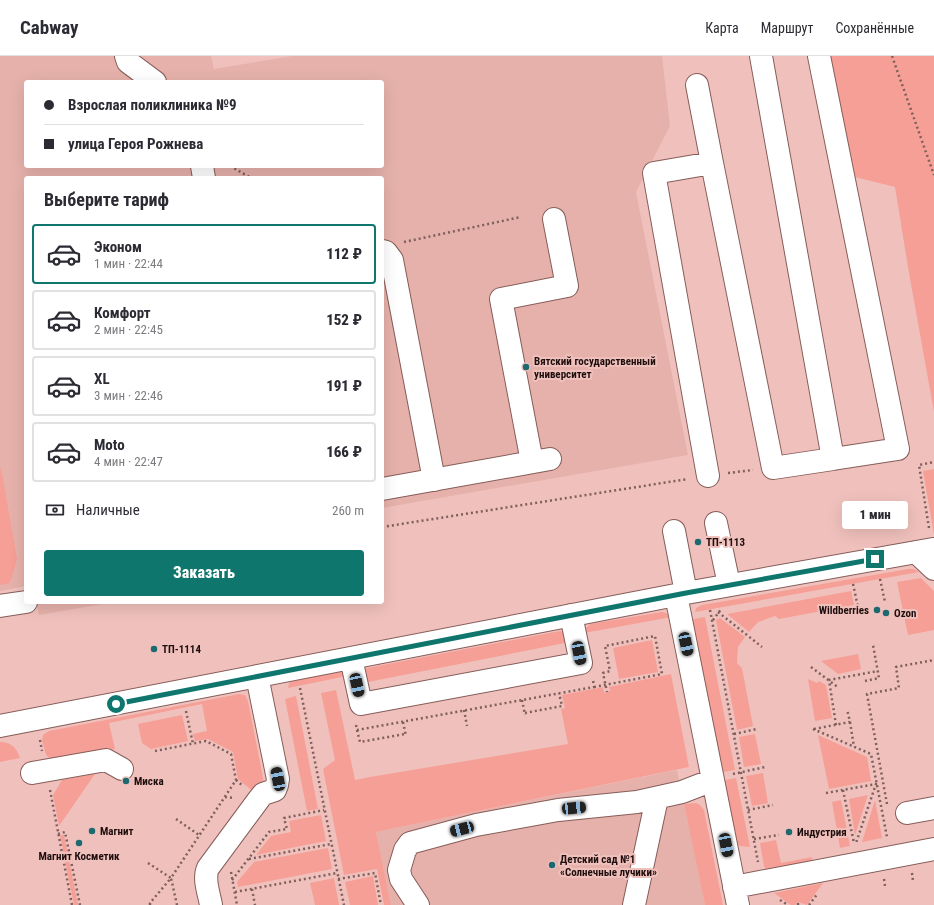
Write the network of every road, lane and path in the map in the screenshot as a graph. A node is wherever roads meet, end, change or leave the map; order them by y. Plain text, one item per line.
1 (126, 56) edge
2 (761, 56) edge
3 (819, 56) edge
4 (892, 56) edge
5 (152, 80) edge
6 (697, 85) dead end
7 (712, 163) junction
8 (234, 168) edge
9 (934, 175) edge
10 (248, 176) edge
11 (521, 217) dead end
12 (554, 219) dead end
13 (390, 247) edge
14 (833, 459) junction
15 (934, 462) edge
16 (773, 468) junction
17 (708, 476) junction
18 (434, 480) junction
19 (384, 489) edge
20 (716, 522) dead end
21 (384, 527) edge
22 (674, 531) dead end
23 (927, 557) edge
24 (880, 579) dead end
25 (729, 585) junction
26 (681, 594) junction
27 (24, 602) edge
28 (885, 602) dead end
29 (0, 606) edge
30 (722, 607) dead end
31 (710, 610) dead end
32 (718, 612) junction
33 (572, 615) junction
34 (712, 620) junction
35 (873, 645) dead end
36 (762, 647) dead end
37 (351, 658) junction
38 (934, 660) edge
39 (811, 668) dead end
40 (878, 671) junction
41 (257, 676) junction
42 (829, 680) junction
43 (866, 681) dead end
44 (605, 685) junction
45 (594, 687) dead end
46 (300, 688) dead end
47 (839, 688) dead end
48 (607, 692) dead end
49 (559, 693) dead end
50 (522, 700) dead end
51 (847, 709) dead end
52 (464, 710) dead end
53 (186, 711) dead end
54 (403, 722) dead end
55 (850, 722) junction
56 (836, 724) junction
57 (0, 726) edge
58 (467, 726) dead end
59 (758, 729) dead end
60 (357, 730) dead end
61 (734, 734) junction
62 (40, 740) dead end
63 (193, 744) junction
64 (854, 747) junction
65 (155, 752) dead end
66 (765, 768) dead end
67 (122, 769) dead end
68 (39, 772) junction
69 (741, 772) junction
70 (713, 779) junction
71 (876, 784) junction
72 (843, 790) junction
73 (826, 793) dead end
74 (657, 798) junction
75 (773, 805) dead end
76 (934, 808) edge
77 (324, 810) junction
78 (748, 810) junction
79 (898, 810) joint
80 (176, 820) dead end
81 (58, 834) junction
82 (199, 835) junction
83 (779, 835) dead end
84 (754, 839) junction
85 (331, 844) junction
86 (934, 849) edge
87 (891, 857) junction
88 (248, 859) junction
89 (148, 863) dead end
90 (234, 867) dead end
91 (230, 868) dead end
92 (240, 870) junction
93 (337, 873) junction
94 (171, 878) junction
95 (338, 879) junction
96 (232, 880) junction
97 (762, 882) junction
98 (252, 889) junction
99 (235, 892) junction
100 (736, 896) edge
101 (72, 905) edge
102 (80, 905) edge
103 (150, 905) edge
104 (177, 905) edge
105 (211, 905) edge
106 (238, 905) edge
107 (255, 905) edge
108 (344, 905) edge
109 (381, 905) edge
110 (418, 905) edge
111 (634, 905) edge

1 - 5 street
2 - 14 street
3 - 14 street
4 - 9 path
6 - 7 street
7 - 16 street
7 - 17 street
8 - 10 path
11 - 13 path
12 - 18 street
13 - 18 street
14 - 16 street
15 - 23 path
16 - 17 path
17 - 21 path
18 - 19 street
20 - 25 street
22 - 26 street
23 - 25 street
24 - 28 path
25 - 26 street
26 - 33 street
26 - 70 street
27 - 29 street
30 - 32 path
31 - 34 path
32 - 34 path
32 - 36 path
33 - 37 street
33 - 37 street
34 - 61 path
35 - 40 path
37 - 41 street
38 - 79 path
39 - 42 path
40 - 42 path
40 - 43 path
41 - 57 street
41 - 105 street
42 - 47 path
42 - 56 path
44 - 44 path
44 - 45 path
44 - 48 path
46 - 77 path
49 - 50 path
51 - 55 path
52 - 58 path
53 - 63 path
54 - 60 path
55 - 56 path
55 - 64 path
56 - 64 path
59 - 61 path
61 - 69 path
62 - 68 path
63 - 65 path
63 - 82 path
64 - 71 path
66 - 69 path
67 - 68 street
68 - 81 path
69 - 70 path
69 - 78 path
70 - 74 street
70 - 100 street
71 - 72 path
71 - 72 path
71 - 87 path
72 - 73 path
74 - 110 street
74 - 111 street
75 - 78 path
76 - 79 street
77 - 85 path
77 - 88 path
78 - 84 path
80 - 82 path
81 - 101 path
81 - 102 path
82 - 94 path
83 - 84 path
84 - 97 path
85 - 88 path
85 - 93 path
86 - 87 street
87 - 97 street
88 - 92 path
89 - 94 path
90 - 92 path
91 - 96 path
92 - 96 path
93 - 95 path
93 - 98 path
94 - 103 path
94 - 104 path
95 - 108 path
95 - 109 path
96 - 99 path
97 - 100 street
98 - 99 path
98 - 107 path
99 - 106 path

